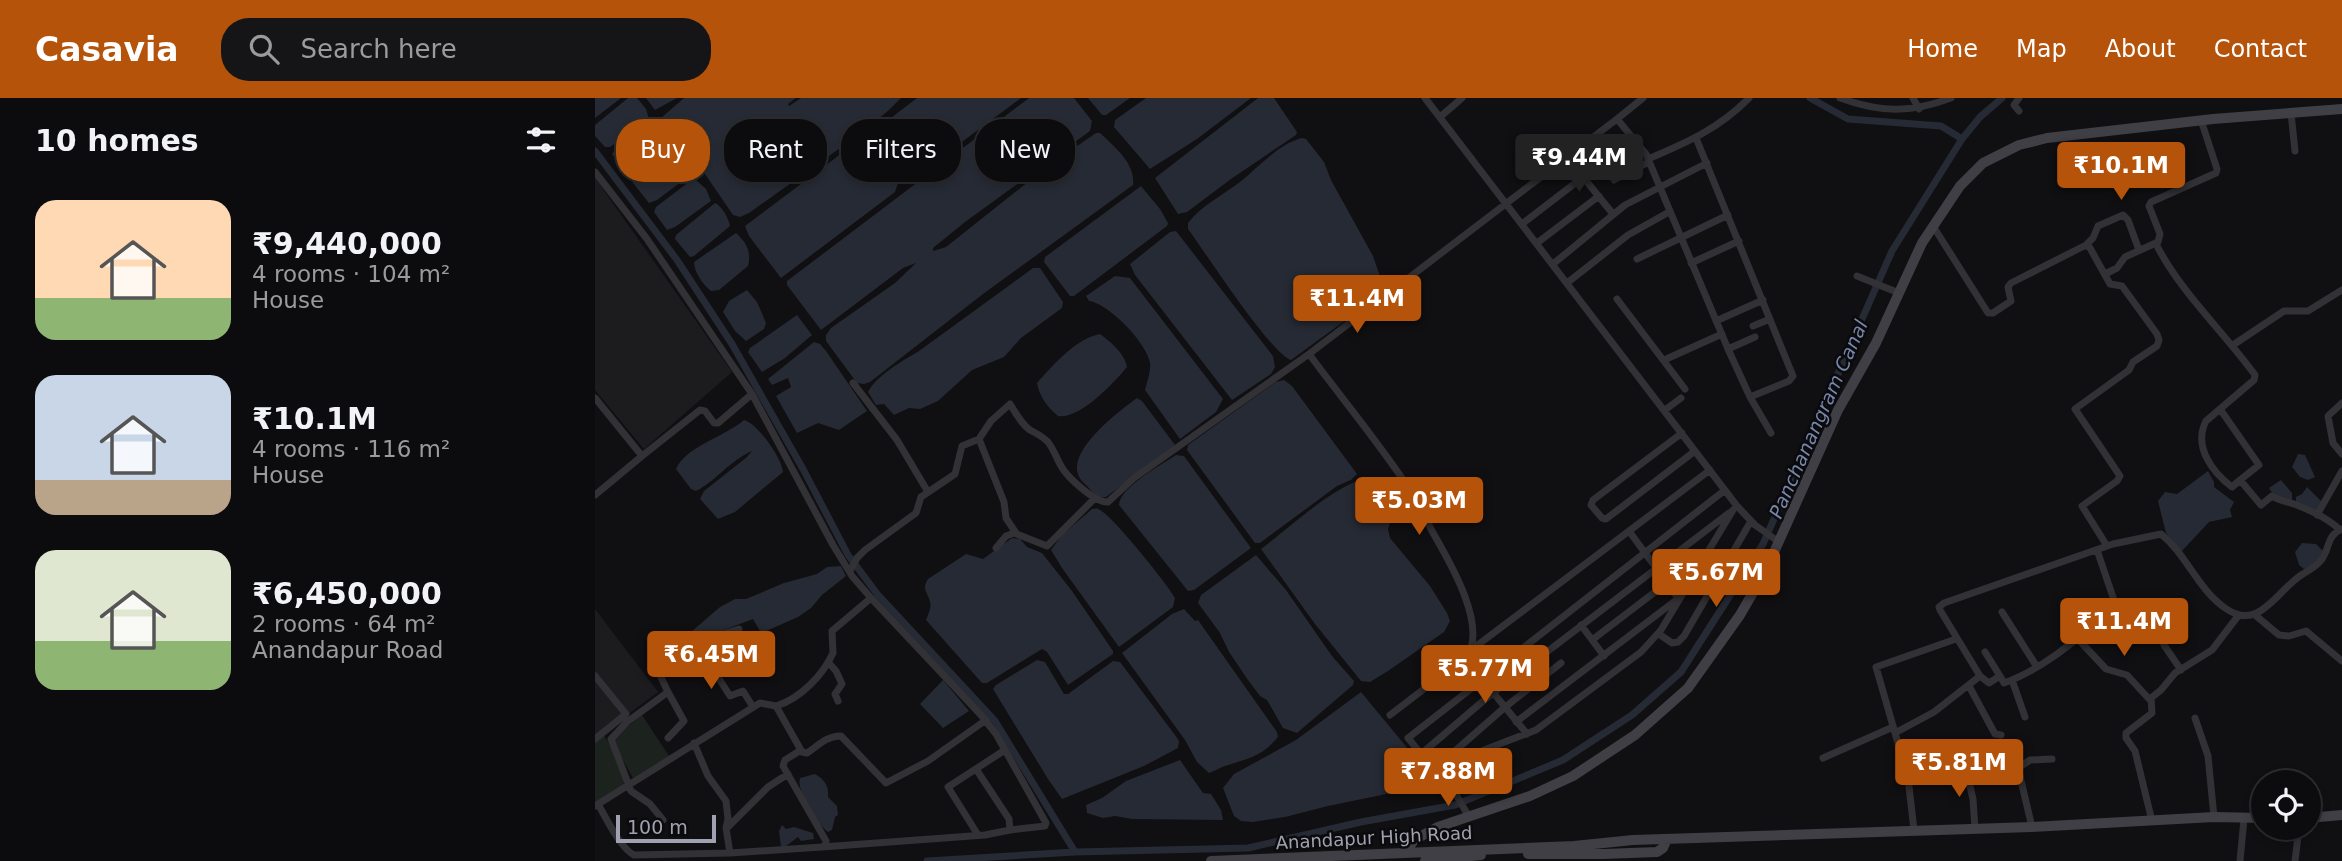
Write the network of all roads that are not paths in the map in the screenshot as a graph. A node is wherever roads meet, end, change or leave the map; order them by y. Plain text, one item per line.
1 (1425, 98) edge
2 (1462, 98) edge
3 (1643, 98) edge
4 (1749, 98) edge
5 (1840, 98) edge
6 (1913, 98) edge
7 (1949, 98) edge
8 (2019, 98) edge
9 (1919, 109) junction
10 (2342, 109) edge
11 (2019, 111) dead end
12 (2291, 113) junction
13 (1440, 117) junction
14 (1617, 119) junction
15 (2201, 120) junction
16 (1635, 138) junction
17 (1696, 138) junction
18 (2295, 151) dead end
19 (1566, 156) junction
20 (1649, 161) junction
21 (1707, 163) junction
22 (595, 172) edge
23 (1583, 177) junction
24 (1613, 180) dead end
25 (1660, 188) junction
26 (1599, 196) junction
27 (1507, 203) junction
28 (1669, 212) junction
29 (1613, 214) junction
30 (1728, 215) junction
31 (1523, 224) junction
32 (1933, 226) junction
33 (1680, 238) junction
34 (1739, 241) junction
35 (1537, 243) junction
36 (2156, 244) junction
37 (2086, 245) junction
38 (2139, 250) junction
39 (1637, 259) dead end
40 (1691, 263) junction
41 (1553, 264) junction
42 (2105, 274) junction
43 (1857, 276) dead end
44 (1567, 282) junction
45 (2342, 290) edge
46 (1894, 291) junction
47 (1617, 299) dead end
48 (1763, 300) junction
49 (1770, 319) junction
50 (1716, 321) junction
51 (1753, 326) dead end
52 (1722, 334) junction
53 (1755, 337) dead end
54 (2233, 345) junction
55 (1728, 349) junction
56 (1309, 354) junction
57 (1664, 360) junction
58 (853, 383) dead end
59 (1685, 389) dead end
60 (752, 394) junction
61 (1750, 397) junction
62 (595, 398) edge
63 (1681, 398) dead end
64 (2342, 402) edge
65 (2220, 409) junction
66 (1665, 410) junction
67 (1682, 433) junction
68 (1771, 433) dead end
69 (979, 439) junction
70 (1695, 451) junction
71 (2342, 454) edge
72 (642, 456) junction
73 (1710, 470) junction
74 (2342, 471) edge
75 (2240, 481) junction
76 (2339, 482) edge
77 (1725, 490) junction
78 (928, 492) junction
79 (595, 495) edge
80 (1094, 499) junction
81 (1735, 508) junction
82 (2317, 515) junction
83 (1753, 523) junction
84 (2341, 529) edge
85 (1629, 531) junction
86 (1016, 533) junction
87 (1776, 540) junction
88 (2107, 546) junction
89 (996, 548) dead end
90 (2097, 550) junction
91 (1644, 552) junction
92 (1706, 553) junction
93 (1656, 567) junction
94 (851, 568) junction
95 (1667, 582) junction
96 (1680, 597) junction
97 (870, 598) junction
98 (2002, 612) dead end
99 (2255, 615) junction
100 (2238, 616) junction
101 (1581, 625) junction
102 (739, 629) dead end
103 (1659, 634) junction
104 (2077, 638) junction
105 (1956, 639) junction
106 (1592, 640) junction
107 (2164, 645) dead end
108 (699, 648) junction
109 (1471, 650) junction
110 (1985, 652) dead end
111 (1604, 656) junction
112 (1465, 658) junction
113 (2342, 660) edge
114 (828, 663) junction
115 (1562, 663) dead end
116 (2037, 667) junction
117 (2181, 670) junction
118 (595, 676) edge
119 (1980, 676) junction
120 (2000, 676) junction
121 (1482, 678) junction
122 (2012, 680) junction
123 (1969, 686) junction
124 (668, 692) junction
125 (1493, 693) junction
126 (2150, 700) junction
127 (838, 701) dead end
128 (776, 706) junction
129 (753, 707) junction
130 (1504, 708) junction
131 (1390, 715) dead end
132 (2025, 717) dead end
133 (2195, 718) dead end
134 (986, 720) junction
135 (1516, 722) junction
136 (1894, 730) junction
137 (597, 734) edge
138 (1527, 734) junction
139 (2001, 734) dead end
140 (668, 738) dead end
141 (694, 743) junction
142 (801, 750) junction
143 (1005, 750) junction
144 (1421, 754) junction
145 (1823, 758) dead end
146 (2052, 759) dead end
147 (1439, 765) junction
148 (1965, 765) dead end
149 (976, 769) junction
150 (788, 774) junction
151 (630, 784) junction
152 (596, 805) edge
153 (2342, 815) edge
154 (1469, 817) junction
155 (2214, 817) junction
156 (2321, 817) edge
157 (2244, 818) junction
158 (2251, 818) edge
159 (663, 820) dead end
160 (2152, 821) junction
161 (2032, 827) junction
162 (726, 828) junction
163 (1975, 829) junction
164 (1010, 830) junction
165 (1914, 830) junction
166 (978, 835) junction
167 (1667, 839) junction
168 (2298, 840) edge
169 (1604, 843) junction
170 (822, 847) junction
171 (730, 853) junction
172 (1406, 856) edge
173 (1604, 858) edge
174 (1211, 861) edge
175 (1425, 861) edge
176 (2240, 861) edge
177 (2295, 861) edge

1 - 13 street
2 - 13 street
3 - 14 street
4 - 17 street
5 - 9 street
6 - 9 street
7 - 9 street
8 - 11 street
10 - 12 main road
12 - 15 main road
12 - 18 street
13 - 27 street
14 - 16 street
14 - 19 street
15 - 32 main road
15 - 36 street
16 - 20 street
16 - 23 street
17 - 20 street
17 - 21 street
19 - 23 street
19 - 27 street
20 - 24 street
20 - 25 street
21 - 25 street
21 - 30 street
22 - 60 street
23 - 26 street
23 - 31 street
25 - 28 street
25 - 29 street
26 - 29 street
26 - 35 street
27 - 31 street
27 - 56 street
28 - 33 street
28 - 44 street
29 - 41 street
30 - 33 street
30 - 34 street
31 - 35 street
32 - 37 street
32 - 46 main road
33 - 39 street
33 - 40 street
34 - 40 street
34 - 48 street
35 - 41 street
36 - 38 street
36 - 54 street
37 - 38 street
37 - 42 street
38 - 42 street
40 - 50 street
41 - 44 street
42 - 88 street
43 - 46 street
44 - 66 street
45 - 54 street
46 - 87 main road
47 - 57 street
48 - 49 street
48 - 50 street
49 - 51 street
49 - 61 street
50 - 52 street
52 - 55 street
52 - 57 street
53 - 55 street
54 - 65 street
55 - 61 street
56 - 80 street
56 - 109 street
57 - 59 street
58 - 78 street
60 - 72 street
60 - 94 street
61 - 68 street
62 - 72 street
63 - 66 street
64 - 71 street
65 - 75 street
65 - 75 street
66 - 67 street
67 - 70 street
67 - 70 street
69 - 78 street
69 - 80 street
69 - 86 street
70 - 73 street
72 - 79 street
73 - 77 street
73 - 85 street
74 - 76 street
75 - 82 street
76 - 82 street
77 - 81 street
77 - 91 street
78 - 94 street
80 - 86 street
81 - 83 street
81 - 92 street
81 - 93 street
82 - 84 street
83 - 87 street
83 - 103 street
84 - 99 street
85 - 91 street
85 - 109 street
86 - 89 street
87 - 154 main road
88 - 90 street
88 - 100 street
90 - 104 street
90 - 105 street
91 - 93 street
91 - 121 street
92 - 95 street
92 - 96 street
93 - 95 street
93 - 101 street
94 - 97 street
95 - 96 street
95 - 106 street
96 - 103 street
96 - 111 street
97 - 114 street
97 - 134 street
98 - 116 street
99 - 100 street
99 - 113 street
100 - 117 street
101 - 106 street
101 - 125 street
102 - 108 street
103 - 138 street
104 - 116 street
104 - 126 street
105 - 119 street
105 - 136 street
106 - 111 street
107 - 117 street
108 - 124 street
108 - 129 street
109 - 112 street
110 - 120 street
111 - 135 street
112 - 121 street
112 - 131 street
114 - 127 street
114 - 128 street
115 - 130 street
116 - 122 street
117 - 126 street
118 - 137 street
119 - 120 street
119 - 123 street
120 - 122 street
121 - 125 street
121 - 144 street
122 - 132 street
123 - 136 street
123 - 139 street
124 - 140 street
124 - 151 street
125 - 130 street
125 - 144 street
126 - 160 street
128 - 129 street
128 - 142 street
129 - 141 street
130 - 135 street
130 - 147 street
133 - 155 street
134 - 142 street
134 - 143 street
135 - 138 street
136 - 145 street
136 - 165 street
138 - 147 street
141 - 151 street
141 - 162 street
142 - 150 street
143 - 149 street
143 - 164 street
144 - 147 street
146 - 161 street
147 - 154 street
148 - 163 street
149 - 164 street
149 - 166 street
150 - 162 street
150 - 170 street
151 - 152 street
151 - 159 street
152 - 171 street
153 - 156 main road
154 - 172 main road
155 - 157 main road
155 - 160 main road
157 - 158 main road
157 - 176 street
160 - 161 main road
161 - 163 main road
162 - 171 street
163 - 165 main road
164 - 166 street
165 - 167 main road
166 - 170 street
167 - 169 main road, Anandapur High Road
167 - 173 main road, Anandapur High Road
168 - 177 street
169 - 172 main road, Anandapur High Road
169 - 173 main road
170 - 171 street
172 - 174 main road, Anandapur High Road
173 - 175 main road, Anandapur High Road

